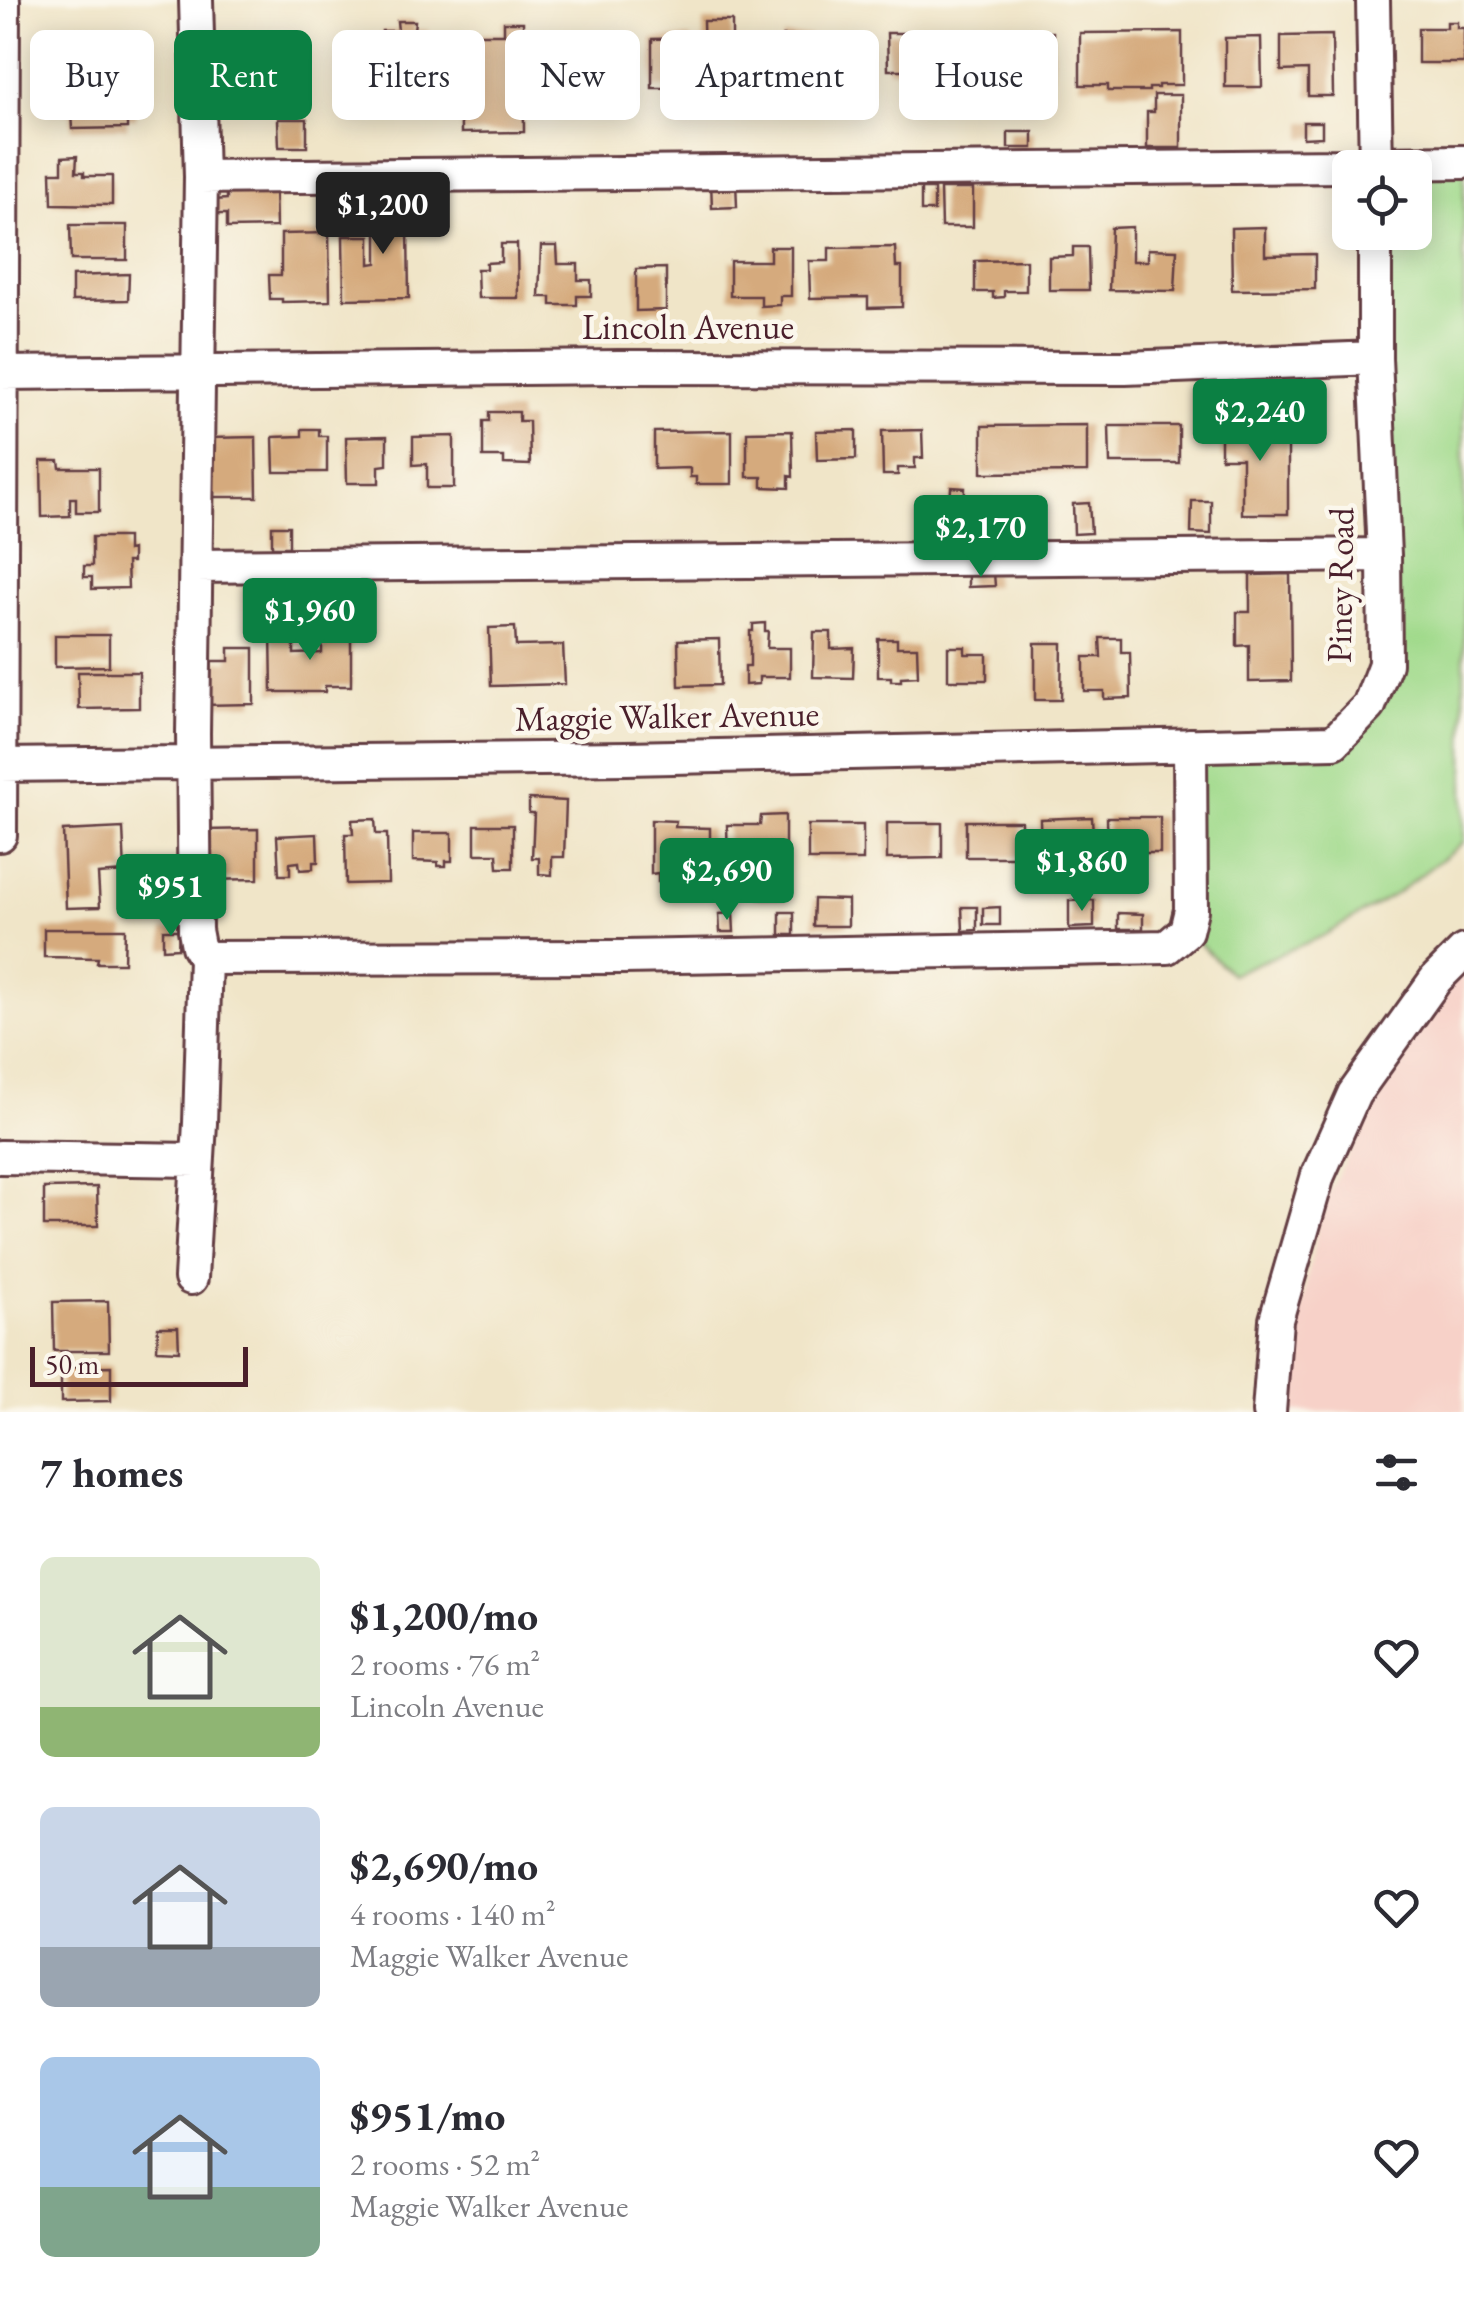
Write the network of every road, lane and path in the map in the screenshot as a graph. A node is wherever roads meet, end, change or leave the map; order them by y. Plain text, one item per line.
1 (3, 0) edge
2 (196, 0) edge
3 (1373, 0) edge
4 (1376, 150) edge
5 (1464, 162) edge
6 (1432, 163) edge
7 (1332, 166) edge
8 (201, 177) junction
9 (1375, 250) edge
10 (1375, 358) junction
11 (196, 371) junction
12 (1, 373) edge
13 (1384, 554) junction
14 (197, 566) junction
15 (1334, 742) joint
16 (1190, 745) junction
17 (193, 762) junction
18 (1, 765) edge
19 (0, 836) edge
20 (1464, 951) edge
21 (205, 958) junction
22 (0, 1158) edge
23 (197, 1160) junction
24 (191, 1278) dead end
25 (1268, 1412) edge

1 - 12 street
2 - 8 street
3 - 4 street
5 - 6 street
7 - 8 street
8 - 11 street
9 - 10 street, Piney Road
10 - 11 street, Lincoln Avenue
10 - 13 street, Piney Road
11 - 12 street, Lincoln Avenue
11 - 14 street
12 - 18 street
13 - 14 street
13 - 15 street, Piney Road
14 - 17 street
15 - 16 street, Maggie Walker Avenue
16 - 17 street, Maggie Walker Avenue
16 - 21 street
17 - 18 street, Maggie Walker Avenue
17 - 21 street
18 - 19 street
20 - 25 street
21 - 23 street
22 - 23 street
23 - 24 street

